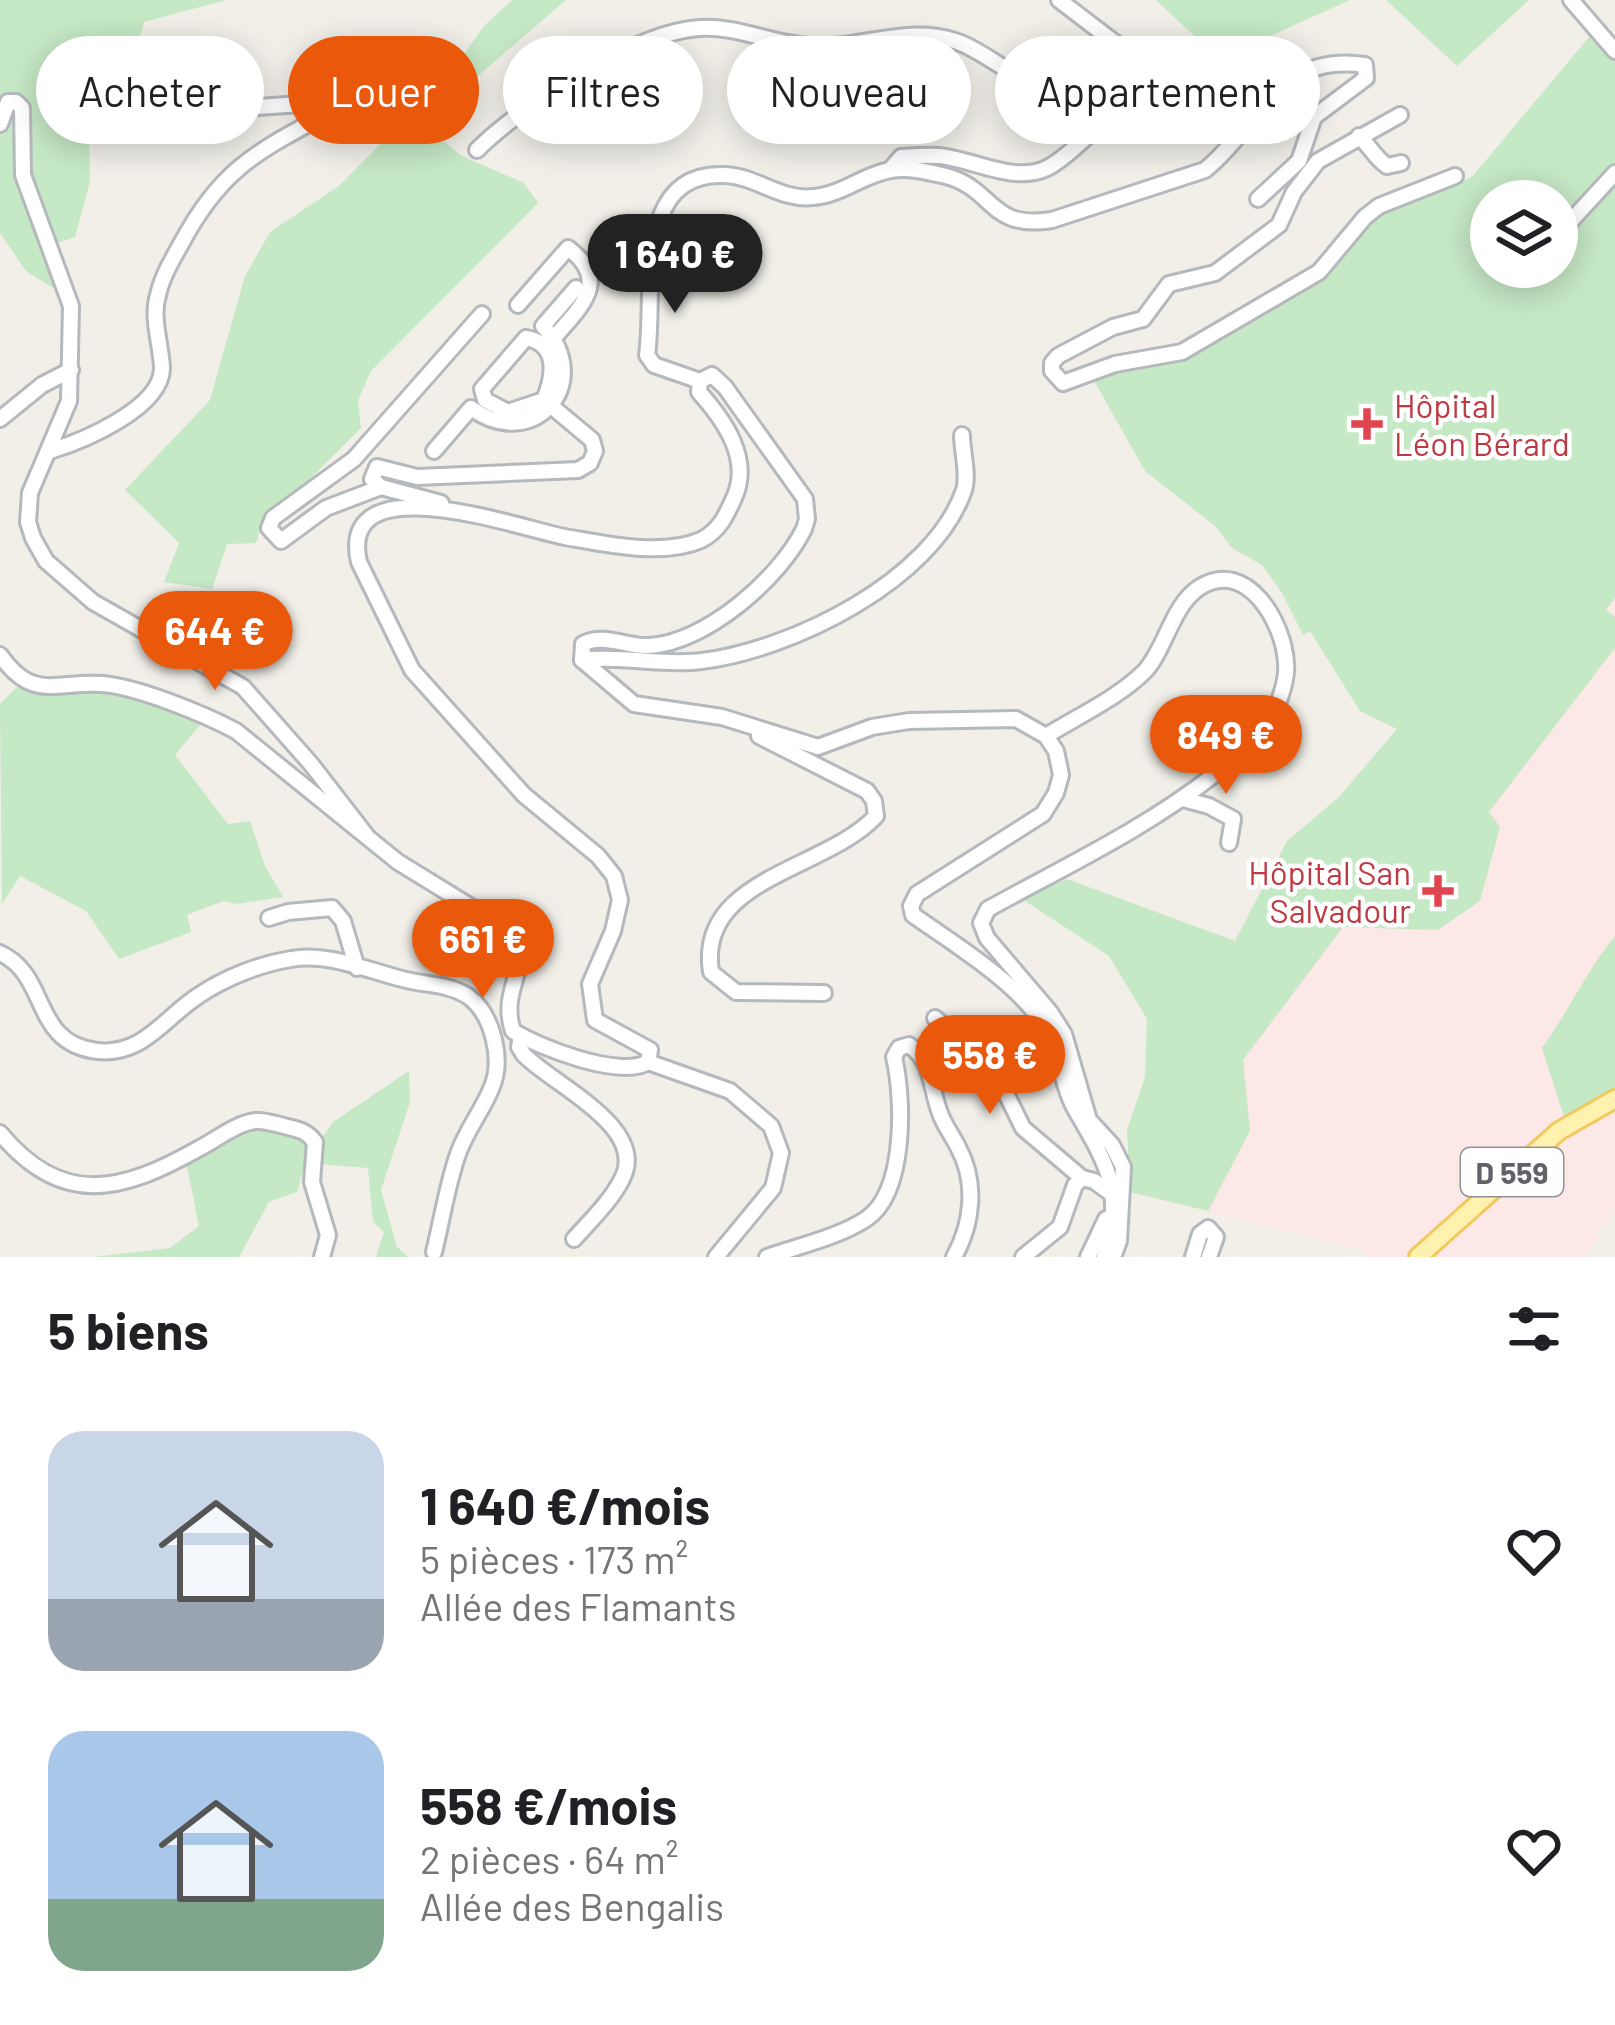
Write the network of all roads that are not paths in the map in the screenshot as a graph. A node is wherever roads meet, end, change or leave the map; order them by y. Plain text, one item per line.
1 (1059, 0) edge
2 (1571, 0) edge
3 (1108, 36) edge
4 (1615, 51) edge
5 (995, 59) edge
6 (1400, 115) dead end
7 (0, 124) edge
8 (288, 134) edge
9 (1358, 136) junction
10 (1079, 144) edge
11 (477, 150) dead end
12 (1401, 163) dead end
13 (890, 170) junction
14 (1615, 173) edge
15 (1455, 176) dead end
16 (1284, 178) junction
17 (1294, 192) junction
18 (1258, 199) dead end
19 (1578, 213) edge
20 (575, 287) dead end
21 (518, 305) dead end
22 (482, 314) dead end
23 (554, 338) junction
24 (70, 370) junction
25 (700, 381) junction
26 (548, 403) junction
27 (0, 419) edge
28 (962, 435) dead end
29 (50, 451) junction
30 (434, 451) dead end
31 (381, 487) junction
32 (458, 509) junction
33 (0, 655) edge
34 (582, 660) junction
35 (722, 718) junction
36 (1046, 736) junction
37 (1183, 799) junction
38 (366, 835) junction
39 (1229, 843) dead end
40 (269, 918) dead end
41 (0, 953) edge
42 (357, 968) junction
43 (824, 993) dead end
44 (935, 1018) dead end
45 (521, 1036) junction
46 (648, 1062) junction
47 (1615, 1100) edge
48 (1087, 1121) junction
49 (0, 1133) edge
50 (1082, 1178) junction
51 (1115, 1203) junction
52 (574, 1239) dead end
53 (434, 1252) dead end
54 (322, 1257) edge
55 (716, 1257) edge
56 (767, 1257) edge
57 (954, 1257) edge
58 (1023, 1257) edge
59 (1088, 1257) edge
60 (1104, 1257) edge
61 (1114, 1257) edge
62 (1193, 1257) edge
63 (1209, 1257) edge
64 (1418, 1257) edge

1 - 3 street
2 - 4 street
5 - 11 street
6 - 9 street
7 - 24 street
8 - 29 street
9 - 12 street
9 - 17 street
10 - 13 street
13 - 16 street
13 - 25 street
14 - 19 street
15 - 17 street
16 - 17 street
16 - 18 street
20 - 23 street
21 - 23 street
22 - 31 street
23 - 26 street
24 - 27 street
24 - 29 street
25 - 32 street
25 - 34 street
26 - 26 street
26 - 30 street
26 - 31 street
28 - 34 street
29 - 38 street
31 - 32 street
32 - 46 street
33 - 38 street
34 - 35 street
35 - 36 street
35 - 43 street
36 - 37 street
36 - 48 street
37 - 39 street
37 - 48 street
38 - 45 street
40 - 42 street
41 - 42 street
42 - 53 street
44 - 50 street
45 - 46 street
45 - 52 street
46 - 55 street
47 - 64 main road, D 559
48 - 51 street
49 - 54 street
50 - 51 street
50 - 58 street
51 - 59 street
51 - 60 street
51 - 61 street
56 - 57 street
62 - 63 street

